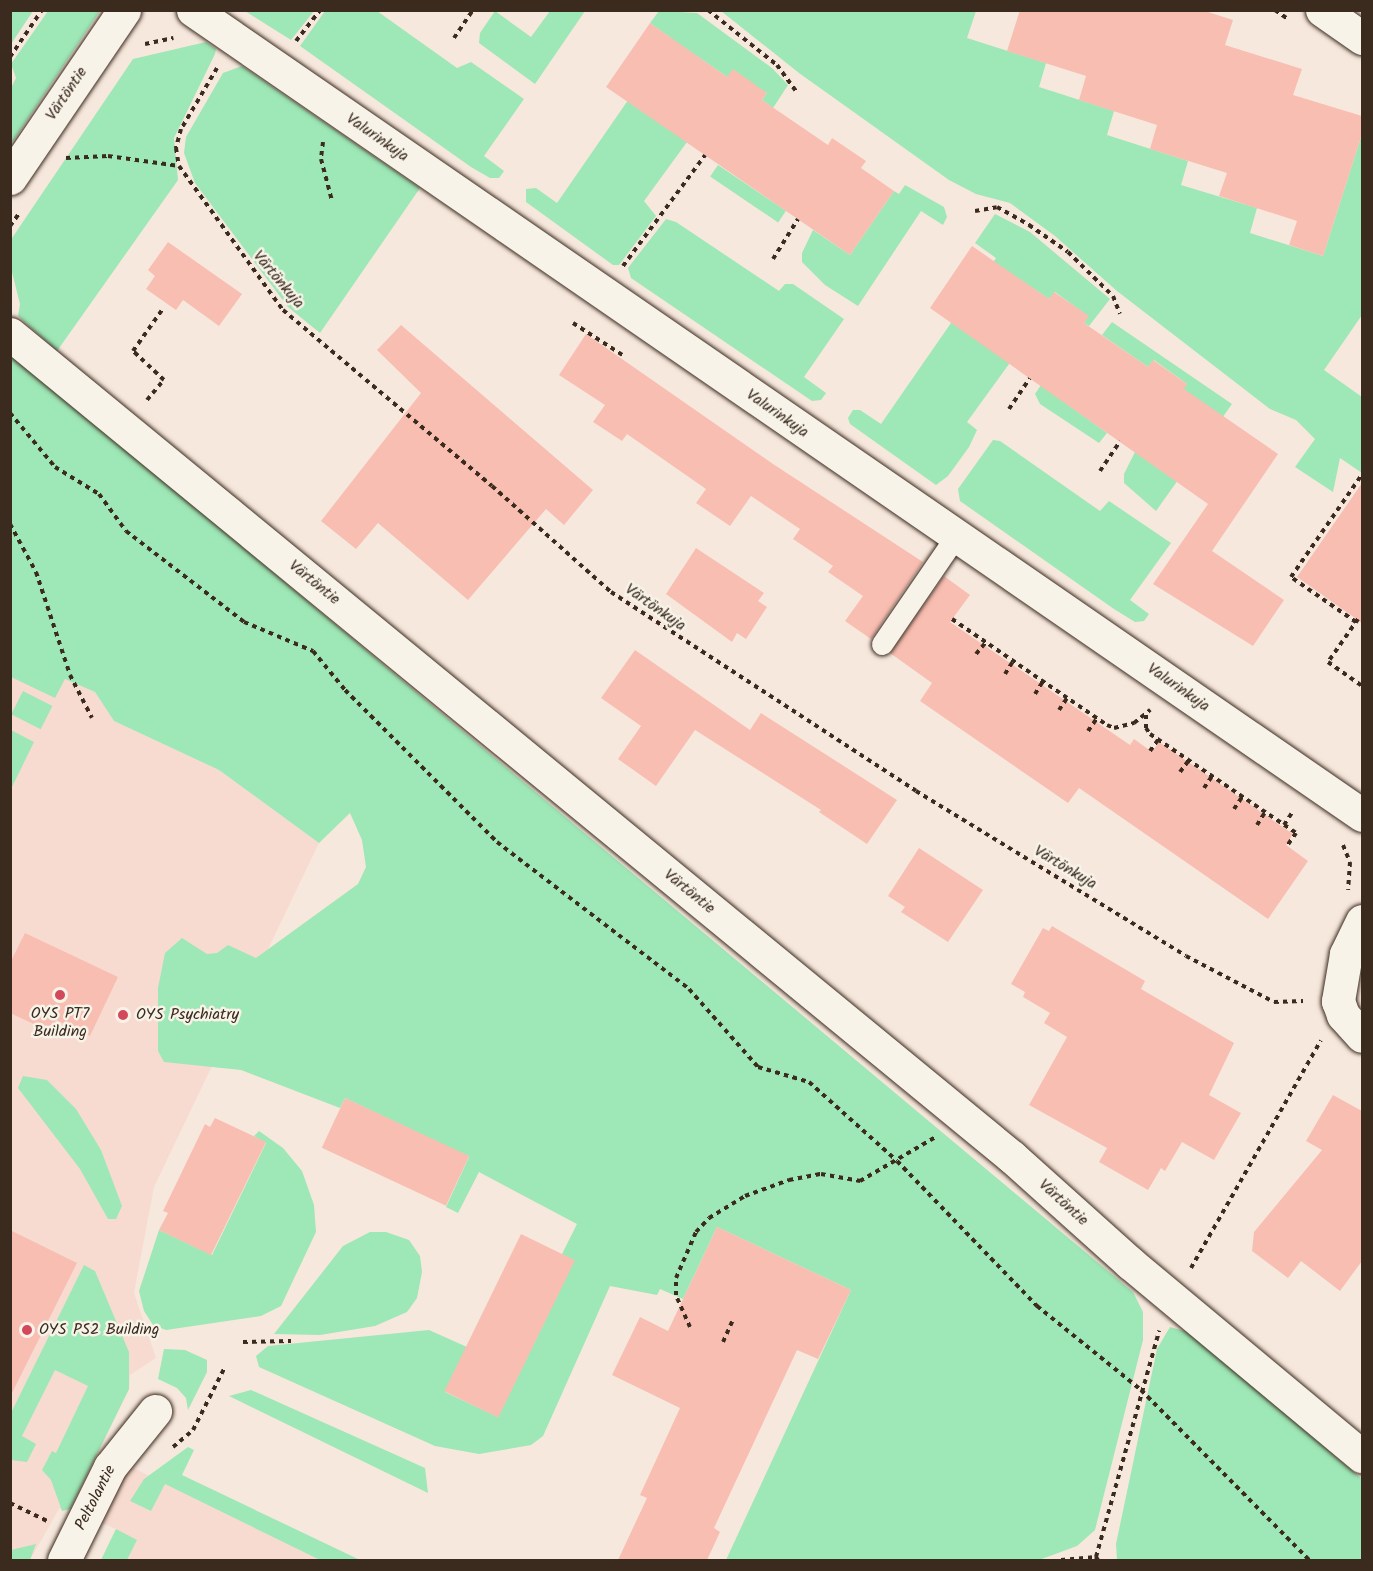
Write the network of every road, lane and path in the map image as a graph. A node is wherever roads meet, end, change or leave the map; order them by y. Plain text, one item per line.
1 (42, 10) edge
2 (124, 10) edge
3 (193, 10) edge
4 (473, 10) edge
5 (708, 10) edge
6 (1322, 10) edge
7 (454, 38) dead end
8 (1362, 38) edge
9 (234, 39) junction
10 (10, 57) edge
11 (797, 93) dead end
12 (331, 106) junction
13 (705, 155) dead end
14 (57, 160) dead end
15 (179, 166) junction
16 (10, 178) edge
17 (332, 201) dead end
18 (975, 211) dead end
19 (798, 219) dead end
20 (773, 259) dead end
21 (617, 274) dead end
22 (162, 310) dead end
23 (1120, 314) dead end
24 (573, 323) dead end
25 (10, 334) edge
26 (624, 357) dead end
27 (1030, 378) dead end
28 (1009, 409) dead end
29 (10, 413) edge
30 (124, 427) junction
31 (1120, 441) dead end
32 (1100, 471) dead end
33 (1362, 476) edge
34 (10, 524) edge
35 (956, 536) junction
36 (952, 619) dead end
37 (986, 642) junction
38 (882, 644) dead end
39 (976, 654) dead end
40 (1013, 661) junction
41 (1005, 674) dead end
42 (1043, 681) junction
43 (1170, 682) junction
44 (1362, 686) edge
45 (1035, 694) dead end
46 (1067, 698) junction
47 (1059, 710) dead end
48 (1146, 715) junction
49 (92, 718) dead end
50 (1097, 718) junction
51 (1088, 731) dead end
52 (1158, 740) junction
53 (1150, 751) dead end
54 (1189, 760) junction
55 (1180, 772) dead end
56 (1212, 776) junction
57 (1204, 788) dead end
58 (1243, 797) junction
59 (1234, 809) dead end
60 (1265, 812) junction
61 (1362, 815) edge
62 (1257, 825) dead end
63 (1287, 846) dead end
64 (1362, 921) edge
65 (1348, 1017) edge
66 (963, 1117) junction
67 (897, 1161) junction
68 (734, 1320) dead end
69 (690, 1327) dead end
70 (291, 1341) dead end
71 (243, 1342) dead end
72 (723, 1342) dead end
73 (155, 1411) dead end
74 (1362, 1456) edge
75 (1096, 1557) dead end
76 (64, 1560) edge
77 (1061, 1560) edge
78 (1309, 1560) edge

1 - 10 path
2 - 16 street, Värtöntie
3 - 9 street, Valurinkuja
4 - 7 path
5 - 11 path
6 - 8 street
9 - 12 street, Valurinkuja
9 - 15 path
12 - 17 path
12 - 35 street, Valurinkuja
13 - 21 path
14 - 15 path
15 - 65 path, Värtönkuja
18 - 23 path
19 - 20 path
22 - 30 path
24 - 26 path
25 - 30 street, Värtöntie
27 - 28 path
29 - 67 path
30 - 66 street, Värtöntie
31 - 32 path
33 - 44 path
34 - 49 path
35 - 38 lane
35 - 43 street, Valurinkuja
36 - 37 path
37 - 39 path
37 - 40 path
40 - 41 path
40 - 42 path
42 - 45 path
42 - 46 path
43 - 48 path
43 - 61 street, Valurinkuja
46 - 47 path
46 - 50 path
48 - 50 path
48 - 52 path
50 - 51 path
52 - 53 path
52 - 54 path
54 - 55 path
54 - 56 path
56 - 57 path
56 - 58 path
58 - 59 path
58 - 60 path
60 - 62 path
60 - 63 path
64 - 65 street
66 - 67 path
66 - 74 street, Värtöntie
67 - 69 path
67 - 78 path
68 - 72 path
70 - 71 path
73 - 76 street, Peltolantie
75 - 77 path

